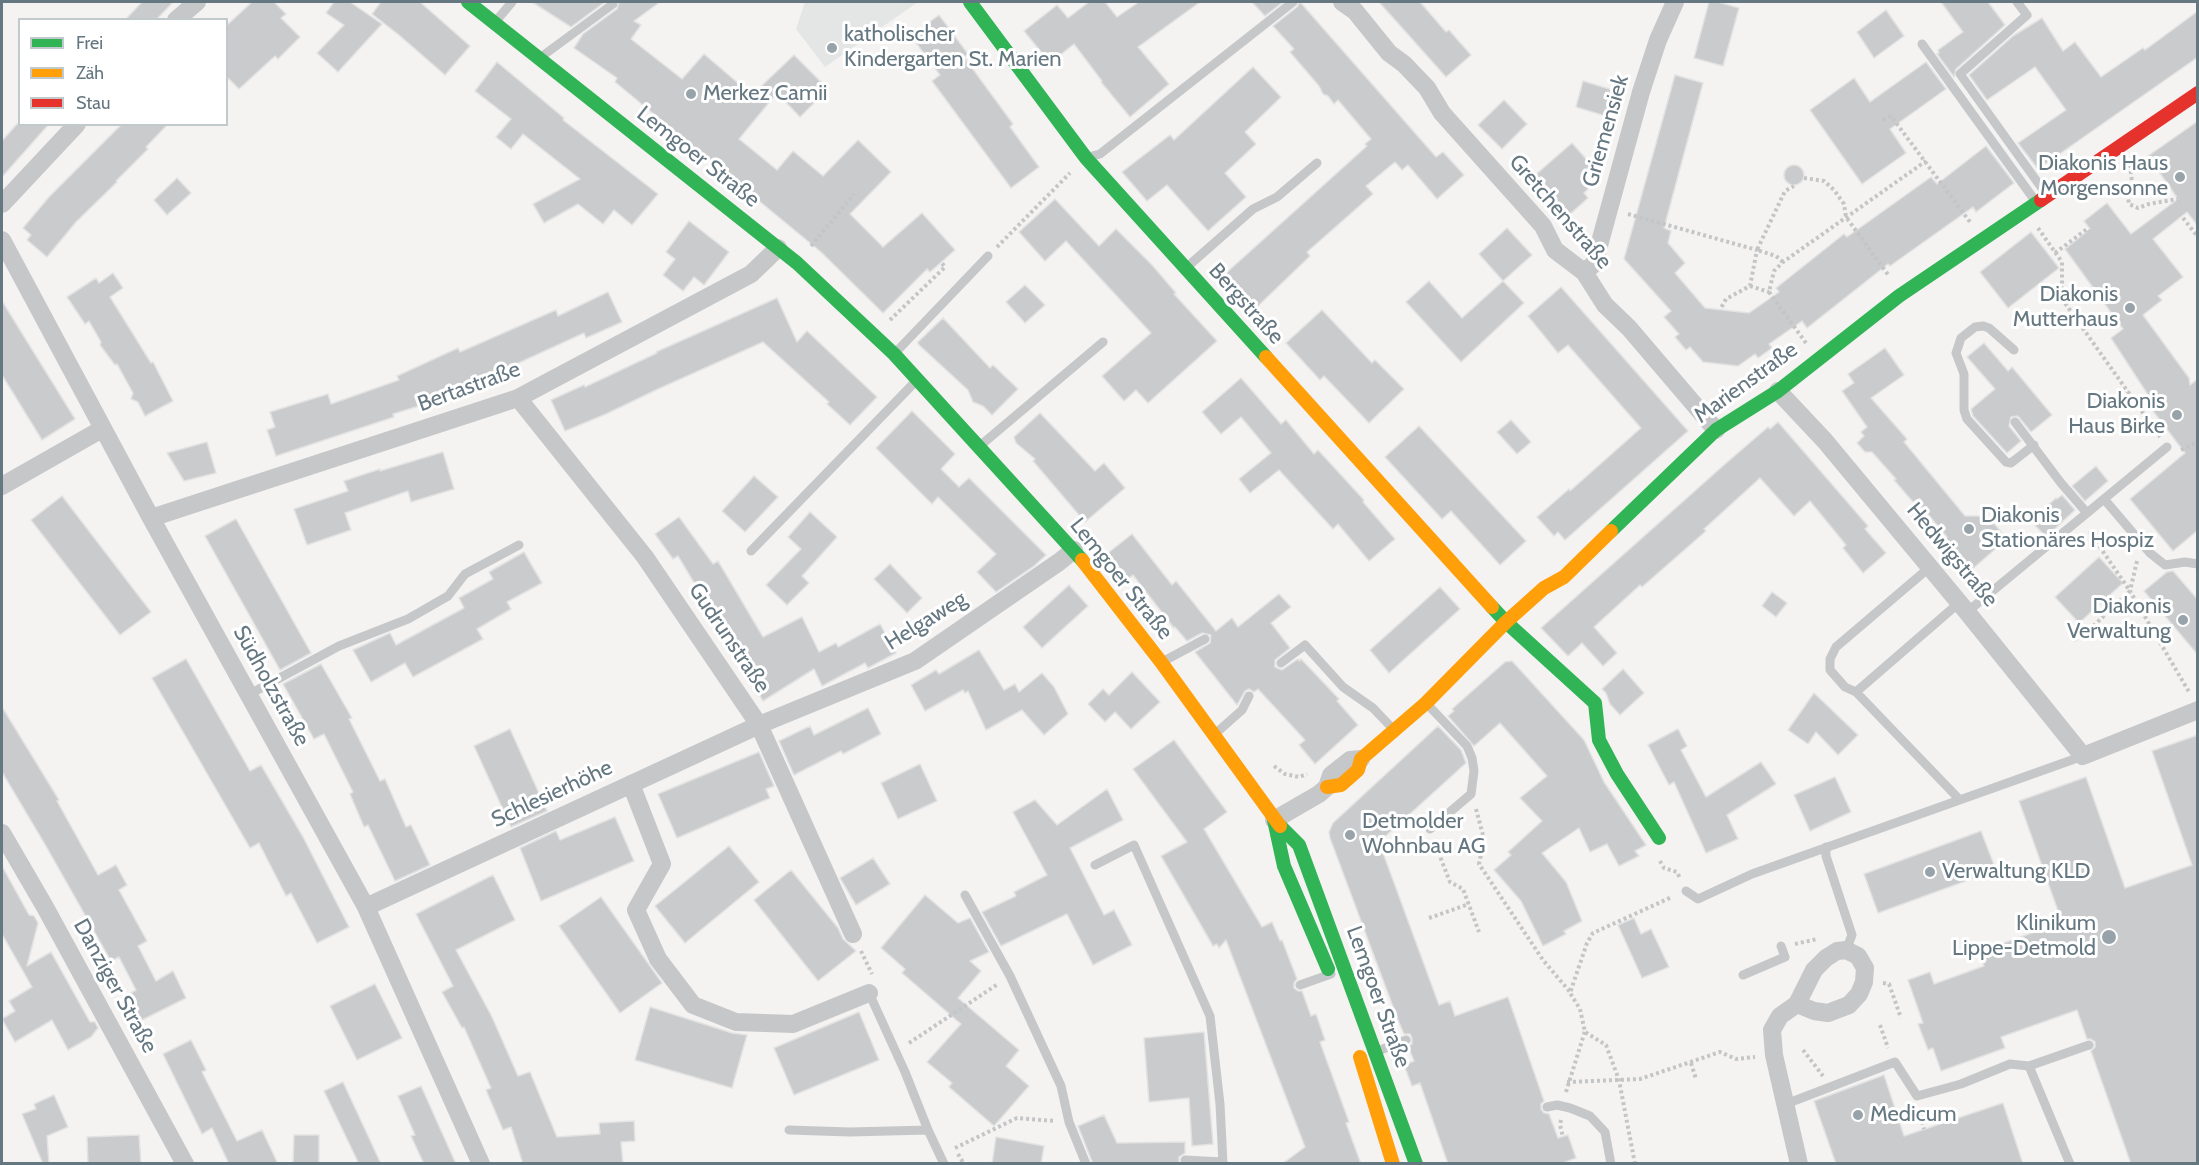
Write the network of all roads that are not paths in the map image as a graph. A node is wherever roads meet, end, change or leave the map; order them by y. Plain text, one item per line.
1 (197, 2) edge
2 (468, 2) edge
3 (512, 2) edge
4 (970, 2) edge
5 (1293, 2) edge
6 (1342, 2) edge
7 (1675, 2) edge
8 (2017, 2) edge
9 (613, 4) dead end
10 (178, 18) edge
11 (494, 23) junction
12 (1922, 44) dead end
13 (539, 58) junction
14 (2198, 93) edge
15 (75, 126) edge
16 (1086, 158) junction
17 (1317, 163) dead end
18 (2, 204) edge
19 (2036, 204) junction
20 (2, 240) edge
21 (778, 248) junction
22 (988, 256) road end
23 (1185, 268) junction
24 (1584, 272) junction
25 (1103, 342) dead end
26 (2014, 350) dead end
27 (894, 354) junction
28 (918, 379) junction
29 (1778, 391) junction
30 (518, 398) junction
31 (2015, 422) dead end
32 (102, 429) junction
33 (1716, 430) junction
34 (2034, 445) junction
35 (979, 447) junction
36 (2167, 447) road end
37 (2, 486) edge
38 (2104, 499) junction
39 (2087, 513) junction
40 (151, 518) junction
41 (519, 545) dead end
42 (1074, 550) junction
43 (751, 551) dead end
44 (2198, 564) edge
45 (1930, 567) junction
46 (1964, 607) junction
47 (1506, 622) junction
48 (1205, 639) dead end
49 (1161, 662) junction
50 (1281, 663) dead end
51 (1856, 692) junction
52 (248, 695) junction
53 (1249, 696) dead end
54 (1426, 703) junction
55 (2195, 704) edge
56 (759, 725) junction
57 (1395, 730) junction
58 (1214, 736) junction
59 (2083, 756) junction
60 (1362, 759) joint
61 (631, 784) junction
62 (1959, 799) junction
63 (1274, 820) junction
64 (1430, 829) road end
65 (2, 833) edge
66 (1659, 838) road end
67 (1826, 847) junction
68 (1095, 865) dead end
69 (1686, 891) road end
70 (965, 895) dead end
71 (366, 907) junction
72 (854, 934) dead end
73 (1781, 946) road end
74 (1838, 953) junction
75 (1345, 969) junction
76 (1743, 975) dead end
77 (1331, 979) junction
78 (1300, 985) dead end
79 (869, 993) joint
80 (1797, 1004) junction
81 (1406, 1040) dead end
82 (2089, 1045) dead end
83 (1358, 1052) joint
84 (1376, 1052) junction
85 (2029, 1066) junction
86 (1786, 1104) junction
87 (1547, 1107) dead end
88 (789, 1130) dead end
89 (928, 1130) junction
90 (1185, 1160) dead end
91 (1223, 1163) edge
92 (185, 1164) edge
93 (481, 1164) edge
94 (944, 1164) edge
95 (1086, 1164) edge
96 (1394, 1164) edge
97 (1416, 1164) edge
98 (1611, 1164) edge
99 (1799, 1164) edge
100 (2070, 1164) edge

1 - 10 street
2 - 11 street, Lemgoer Straße
3 - 11 lane
4 - 16 street, Bergstraße
5 - 16 lane
6 - 24 street, Gretchenstraße
7 - 24 street, Griemensiek
8 - 19 lane
9 - 13 lane
11 - 13 street, Lemgoer Straße
12 - 19 lane
13 - 21 street, Lemgoer Straße
14 - 19 street, Marienstraße
15 - 18 street
16 - 23 street, Bergstraße
17 - 23 lane
19 - 29 street, Marienstraße
20 - 32 street, Südholzstraße
21 - 27 street, Lemgoer Straße
21 - 30 street, Bertastraße
22 - 27 lane
23 - 47 street, Bergstraße
24 - 33 street, Gretchenstraße
25 - 35 lane
26 - 34 lane
27 - 28 street, Lemgoer Straße
28 - 35 street, Lemgoer Straße
28 - 43 lane
29 - 33 street, Marienstraße
29 - 45 street, Hedwigstraße
30 - 40 street, Bertastraße
30 - 56 street, Gudrunstraße
31 - 34 lane
32 - 37 street
32 - 40 street, Südholzstraße
33 - 47 street, Marienstraße
34 - 39 lane
35 - 42 street, Lemgoer Straße
36 - 38 lane
38 - 39 lane
38 - 44 lane
39 - 46 lane
40 - 52 street, Südholzstraße
41 - 52 lane
42 - 49 street, Lemgoer Straße
42 - 56 street, Helgaweg
45 - 46 street, Hedwigstraße
45 - 51 lane
46 - 51 lane
46 - 59 street, Hedwigstraße
47 - 54 street, Marienstraße
47 - 66 street, Bergstraße
48 - 49 lane
49 - 58 street, Lemgoer Straße
50 - 57 lane
51 - 62 lane
52 - 71 street, Südholzstraße
53 - 58 lane
54 - 57 street, Marienstraße
54 - 64 lane
55 - 59 street
56 - 61 street, Schlesierhöhe
56 - 72 street, Gudrunstraße
57 - 60 street, Marienstraße
58 - 63 street, Lemgoer Straße
59 - 62 lane
60 - 63 street, Marienstraße
61 - 71 street, Schlesierhöhe
61 - 79 street
62 - 67 lane
63 - 75 street, Lemgoer Straße
63 - 77 street, Lemgoer Straße
65 - 92 street, Danziger Straße
67 - 69 lane
67 - 74 lane
68 - 91 lane
70 - 95 lane
71 - 93 street, Südholzstraße
73 - 76 lane
74 - 80 street
74 - 80 street
75 - 77 lane
75 - 84 street, Lemgoer Straße
77 - 78 lane
79 - 89 lane
80 - 86 street
81 - 84 lane
82 - 85 lane
83 - 84 lane
83 - 96 street, Lemgoer Straße
84 - 97 street, Lemgoer Straße
85 - 86 lane
85 - 100 lane
86 - 99 street
87 - 98 lane
88 - 89 lane
89 - 94 lane
90 - 91 lane

